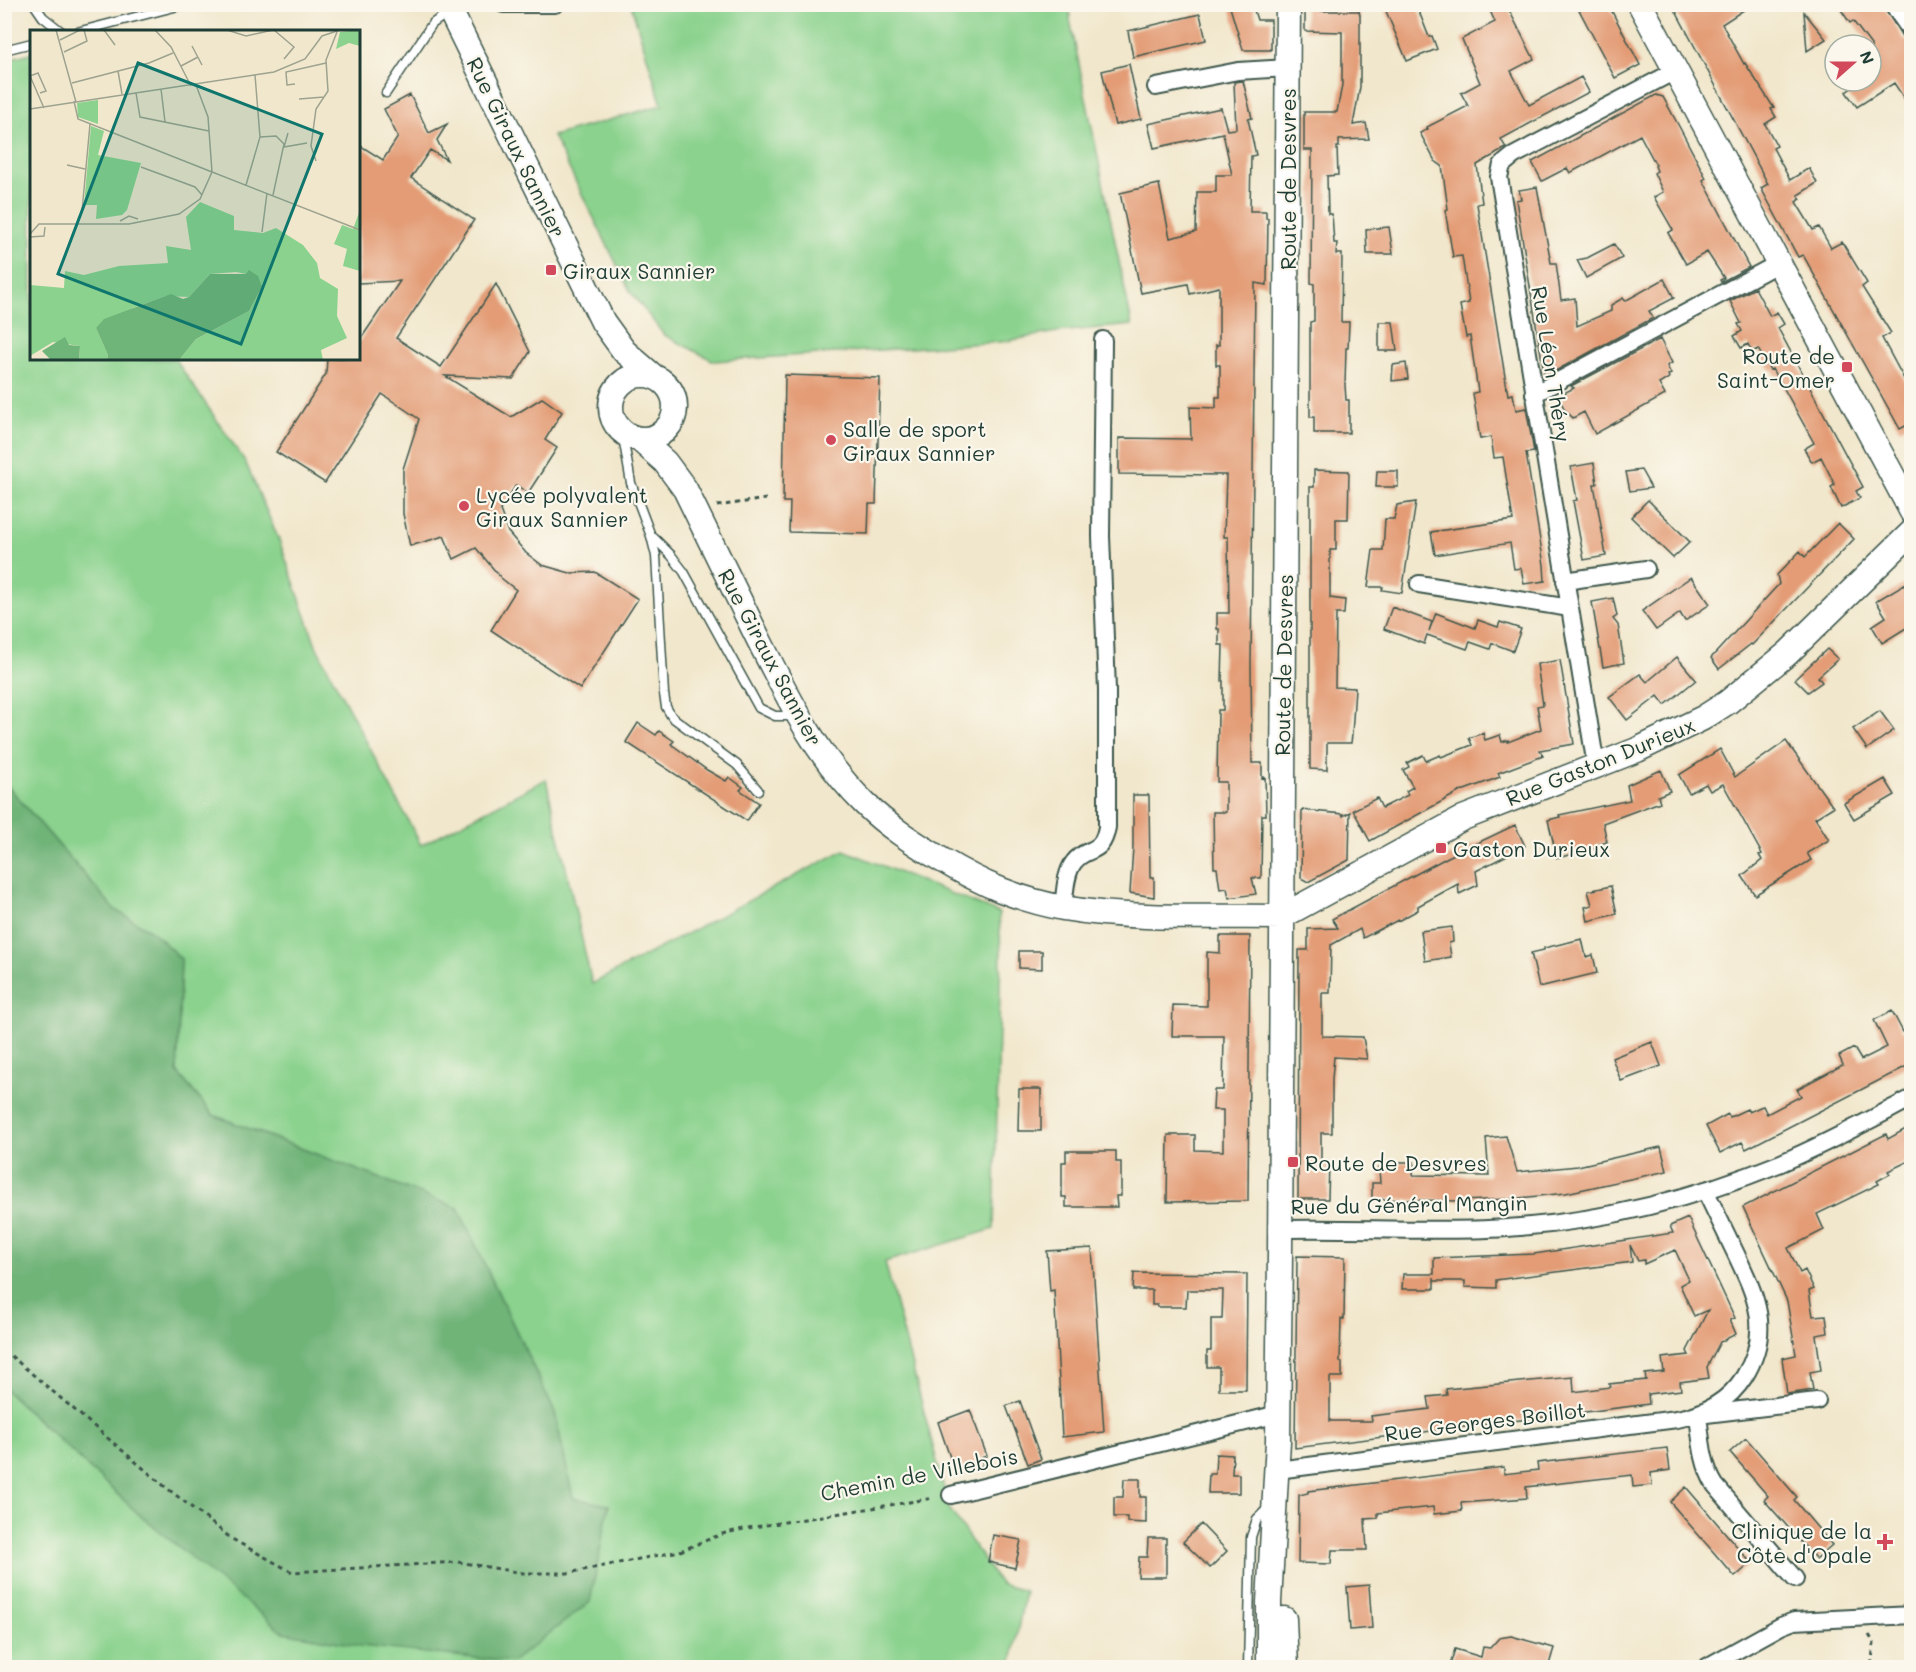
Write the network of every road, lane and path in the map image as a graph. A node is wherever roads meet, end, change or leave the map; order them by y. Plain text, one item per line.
1 (33, 4) edge
2 (186, 4) edge
3 (503, 4) edge
4 (555, 4) edge
5 (1288, 4) edge
6 (1640, 4) edge
7 (1892, 4) edge
8 (448, 8) edge
9 (59, 30) edge
10 (84, 30) edge
11 (1911, 32) edge
12 (30, 44) edge
13 (4, 50) edge
14 (1288, 68) junction
15 (1675, 71) junction
16 (1156, 87) dead end
17 (386, 93) dead end
18 (1779, 263) junction
19 (603, 322) junction
20 (1102, 340) dead end
21 (653, 376) junction
22 (614, 393) junction
23 (1534, 394) junction
24 (674, 417) junction
25 (631, 435) junction
26 (1905, 482) edge
27 (685, 489) junction
28 (766, 499) dead end
29 (721, 505) dead end
30 (1911, 512) edge
31 (1911, 532) edge
32 (651, 536) junction
33 (1646, 568) dead end
34 (1565, 581) junction
35 (1419, 584) dead end
36 (1570, 608) junction
37 (797, 716) junction
38 (1596, 766) junction
39 (758, 790) dead end
40 (1063, 908) junction
41 (1281, 917) junction
42 (1911, 1098) edge
43 (1705, 1190) junction
44 (1280, 1229) junction
45 (4, 1350) edge
46 (1817, 1401) dead end
47 (1278, 1414) junction
48 (1698, 1415) junction
49 (1277, 1470) junction
50 (951, 1495) joint
51 (1275, 1501) junction
52 (1795, 1579) dead end
53 (1911, 1616) edge
54 (1860, 1617) junction
55 (1248, 1668) edge
56 (1269, 1668) edge
57 (1286, 1668) edge
58 (1705, 1668) edge
59 (1871, 1668) edge

1 - 9 lane
2 - 10 lane
3 - 4 street
5 - 14 street, Route de Desvres
6 - 15 street
7 - 11 street
8 - 17 lane
8 - 19 street, Rue Giraux Sannier
12 - 13 lane
14 - 16 street
14 - 41 street, Route de Desvres
15 - 18 street
15 - 23 street, Rue Léon Théry
18 - 23 street
18 - 26 street
19 - 21 street, Rue Giraux Sannier
19 - 22 street, Rue Giraux Sannier
20 - 40 street
21 - 22 street
21 - 24 street
22 - 25 street
23 - 34 street, Rue Léon Théry
24 - 25 street
24 - 27 street, Rue Giraux Sannier
25 - 27 street, Rue Giraux Sannier
25 - 32 lane
26 - 30 street
27 - 37 street, Rue Giraux Sannier
28 - 29 path
31 - 38 street, Rue Gaston Durieux
32 - 37 lane
32 - 39 lane
33 - 34 street
34 - 36 street, Rue Léon Théry
35 - 36 street
36 - 38 street, Rue Léon Théry
37 - 40 street, Rue Giraux Sannier
38 - 41 street, Rue Gaston Durieux
40 - 41 street, Rue Giraux Sannier
41 - 44 street, Route de Desvres
42 - 43 street, Rue du Général Mangin
43 - 44 street, Rue du Général Mangin
43 - 48 street, Rue Georges Boillot
44 - 47 street, Route de Desvres
45 - 50 path, Chemin de Villebois
46 - 48 street, Rue Georges Boillot
47 - 49 street, Route de Desvres
47 - 50 street, Chemin de Villebois
48 - 49 street, Rue Georges Boillot
48 - 52 street
49 - 51 street, Route de Desvres
49 - 57 street, Route de Desvres
51 - 55 lane
51 - 56 street, Route de Desvres
53 - 54 street
54 - 58 street
54 - 59 path

